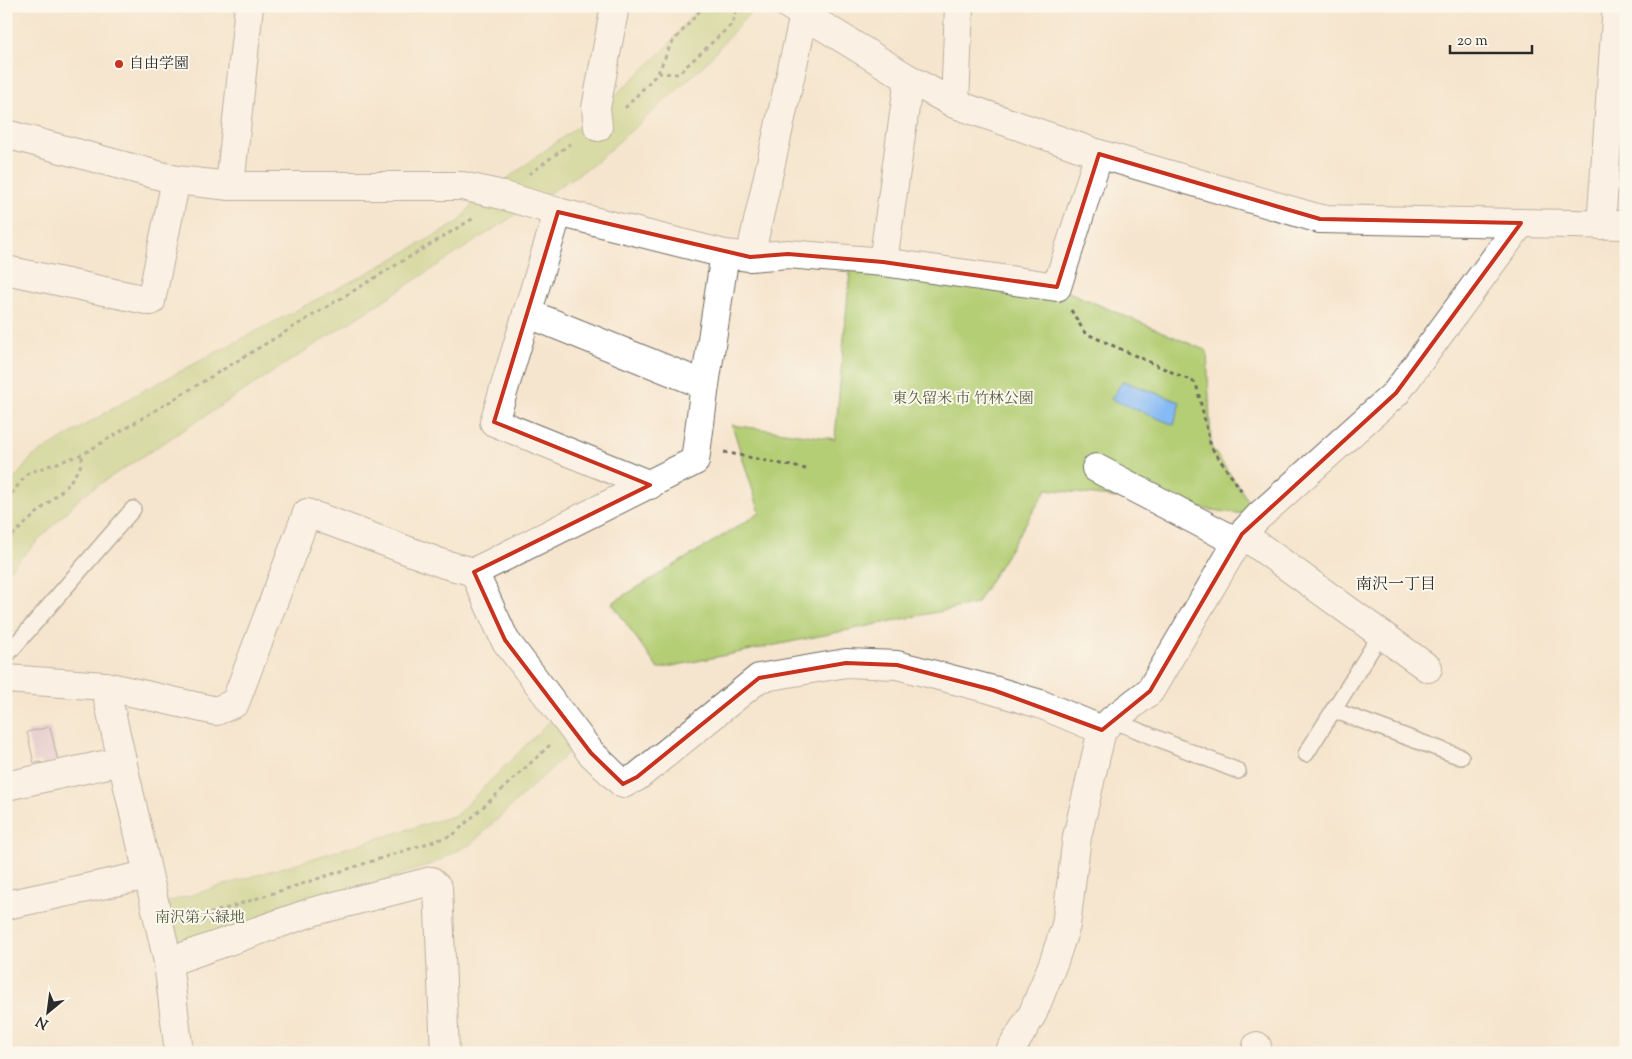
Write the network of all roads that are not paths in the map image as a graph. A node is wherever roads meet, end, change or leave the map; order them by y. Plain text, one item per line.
1 (249, 6) edge
2 (614, 6) edge
3 (959, 6) edge
4 (1617, 6) edge
5 (797, 10) edge
6 (909, 79) junction
7 (955, 104) junction
8 (598, 127) dead end
9 (6, 134) edge
10 (1099, 154) junction
11 (176, 180) junction
12 (230, 186) junction
13 (558, 212) junction
14 (1522, 223) junction
15 (1613, 225) edge
16 (738, 255) junction
17 (883, 262) junction
18 (6, 270) edge
19 (527, 313) junction
20 (705, 385) junction
21 (1096, 468) dead end
22 (650, 485) junction
23 (133, 509) dead end
24 (1246, 531) junction
25 (474, 572) junction
26 (1381, 634) junction
27 (6, 656) edge
28 (1428, 668) dead end
29 (6, 679) edge
30 (105, 686) junction
31 (1333, 710) junction
32 (1107, 725) junction
33 (1306, 754) dead end
34 (1461, 757) dead end
35 (122, 761) junction
36 (1238, 771) dead end
37 (6, 786) edge
38 (148, 875) junction
39 (6, 906) edge
40 (168, 962) junction
41 (178, 1053) edge
42 (445, 1053) edge
43 (1009, 1053) edge

1 - 12 street
2 - 8 street
3 - 7 street
4 - 15 street
5 - 6 street
5 - 16 street
6 - 7 street
6 - 17 street
7 - 10 street
9 - 11 street
10 - 14 street
10 - 17 street
11 - 12 street
11 - 18 street
12 - 13 street
13 - 16 street
13 - 19 street
14 - 15 street
14 - 24 street
16 - 17 street
16 - 20 street
19 - 20 street
19 - 22 street
20 - 22 street
21 - 24 street
22 - 25 street
23 - 27 lane
24 - 26 street
24 - 32 street
25 - 30 street
25 - 32 street
26 - 28 street
26 - 31 lane
29 - 30 street
30 - 35 street
31 - 33 lane
31 - 34 lane
32 - 36 lane
32 - 43 street
35 - 37 street
35 - 38 street
38 - 39 street
38 - 40 street
40 - 41 street
40 - 42 street

